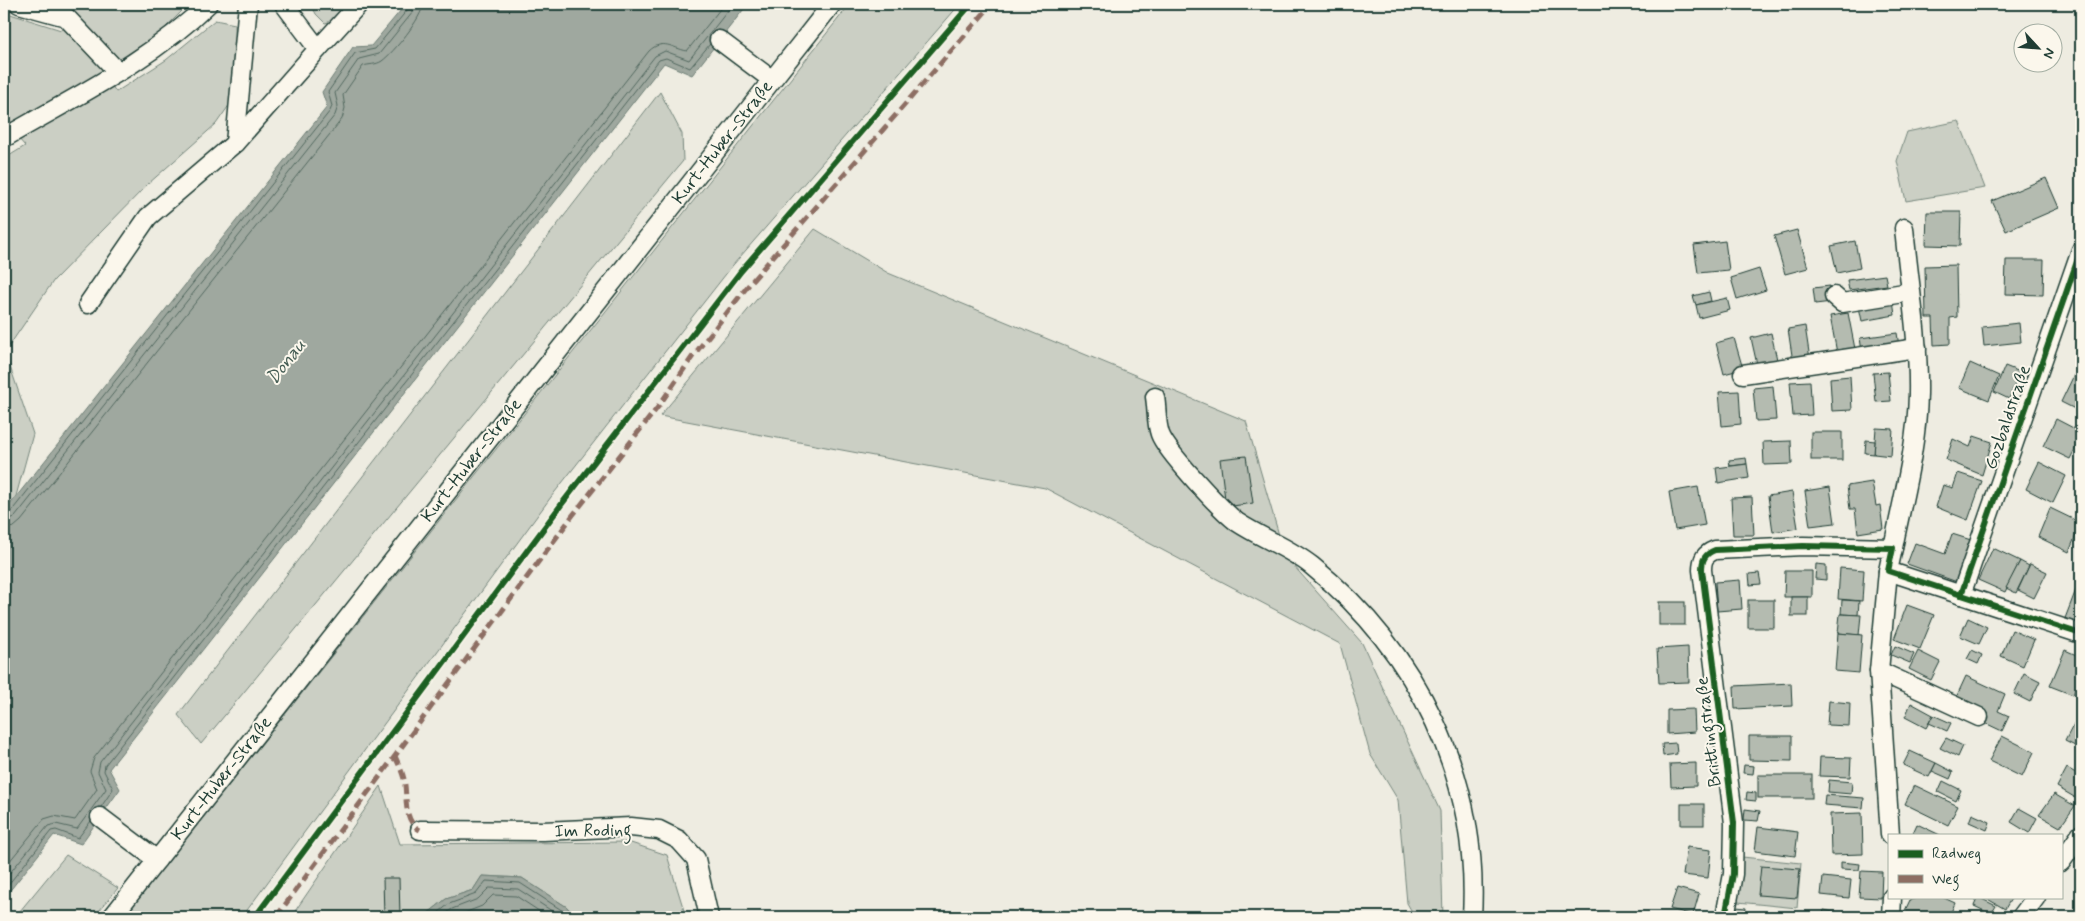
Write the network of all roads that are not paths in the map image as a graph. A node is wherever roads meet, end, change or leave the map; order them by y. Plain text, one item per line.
1 (19, 4) edge
2 (208, 4) edge
3 (248, 4) edge
4 (284, 4) edge
5 (359, 4) edge
6 (832, 4) edge
7 (69, 10) edge
8 (719, 40) dead end
9 (318, 49) junction
10 (118, 72) junction
11 (771, 79) junction
12 (4, 138) edge
13 (235, 143) junction
14 (1904, 228) dead end
15 (2081, 250) edge
16 (1910, 292) junction
17 (1834, 296) dead end
18 (88, 304) dead end
19 (1917, 348) junction
20 (1744, 374) dead end
21 (1155, 396) dead end
22 (1893, 548) junction
23 (1888, 571) junction
24 (1962, 595) junction
25 (2081, 634) edge
26 (1879, 670) junction
27 (1978, 717) dead end
28 (100, 816) dead end
29 (420, 830) dead end
30 (1890, 834) edge
31 (2081, 834) edge
32 (157, 860) junction
33 (2062, 861) edge
34 (1892, 898) edge
35 (2035, 898) edge
36 (112, 917) edge
37 (710, 917) edge
38 (1472, 917) edge
39 (1725, 917) edge
40 (1891, 917) edge
41 (2021, 917) edge

1 - 7 street
2 - 10 street
3 - 13 street
4 - 9 street
5 - 9 street
6 - 11 street, Kurt-Huber-Straße
7 - 10 street
8 - 11 street
9 - 13 street
10 - 12 street
11 - 32 street, Kurt-Huber-Straße
13 - 18 street
14 - 16 street
15 - 24 street, Gozbaldstraße
16 - 17 street
16 - 19 street
19 - 20 street
19 - 22 street
21 - 38 street
22 - 23 street
22 - 39 street, Brittingstraße
23 - 24 street
23 - 26 street
24 - 25 street
26 - 27 street
26 - 30 street
28 - 32 street
29 - 37 street, Im Roding
31 - 33 street
32 - 36 street, Kurt-Huber-Straße
34 - 40 street
35 - 41 street

